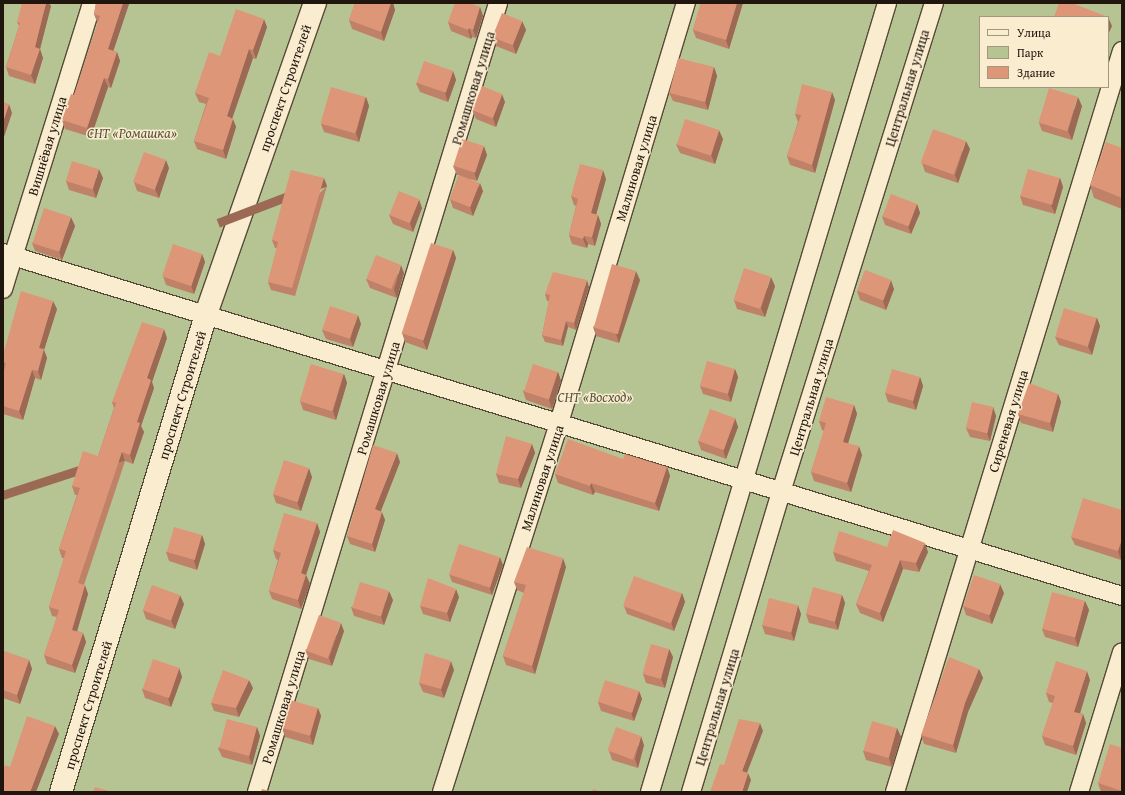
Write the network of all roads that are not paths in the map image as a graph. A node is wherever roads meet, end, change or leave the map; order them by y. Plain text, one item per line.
1 (92, 3) edge
2 (315, 3) edge
3 (498, 3) edge
4 (686, 3) edge
5 (887, 3) edge
6 (934, 3) edge
7 (1122, 51) edge
8 (8, 255) edge
9 (3, 289) edge
10 (206, 314) junction
11 (387, 370) junction
12 (559, 423) junction
13 (742, 480) junction
14 (781, 492) junction
15 (969, 549) junction
16 (1122, 596) edge
17 (1122, 652) edge
18 (61, 792) edge
19 (257, 792) edge
20 (442, 792) edge
21 (650, 792) edge
22 (691, 792) edge
23 (895, 792) edge
24 (1078, 792) edge

1 - 8 street, Вишнёвая улица
2 - 10 street, проспект Строителей
3 - 11 street, Ромашковая улица
4 - 12 street, Малиновая улица
5 - 13 street
6 - 14 street, Центральная улица
7 - 15 street, Сиреневая улица
8 - 9 street, Вишнёвая улица
8 - 10 street
10 - 11 street
10 - 18 street, проспект Строителей
11 - 12 street
11 - 19 street, Ромашковая улица
12 - 13 street
12 - 20 street, Малиновая улица
13 - 14 street
13 - 21 street
14 - 15 street
14 - 22 street, Центральная улица
15 - 16 street
15 - 23 street, Сиреневая улица
17 - 24 street

